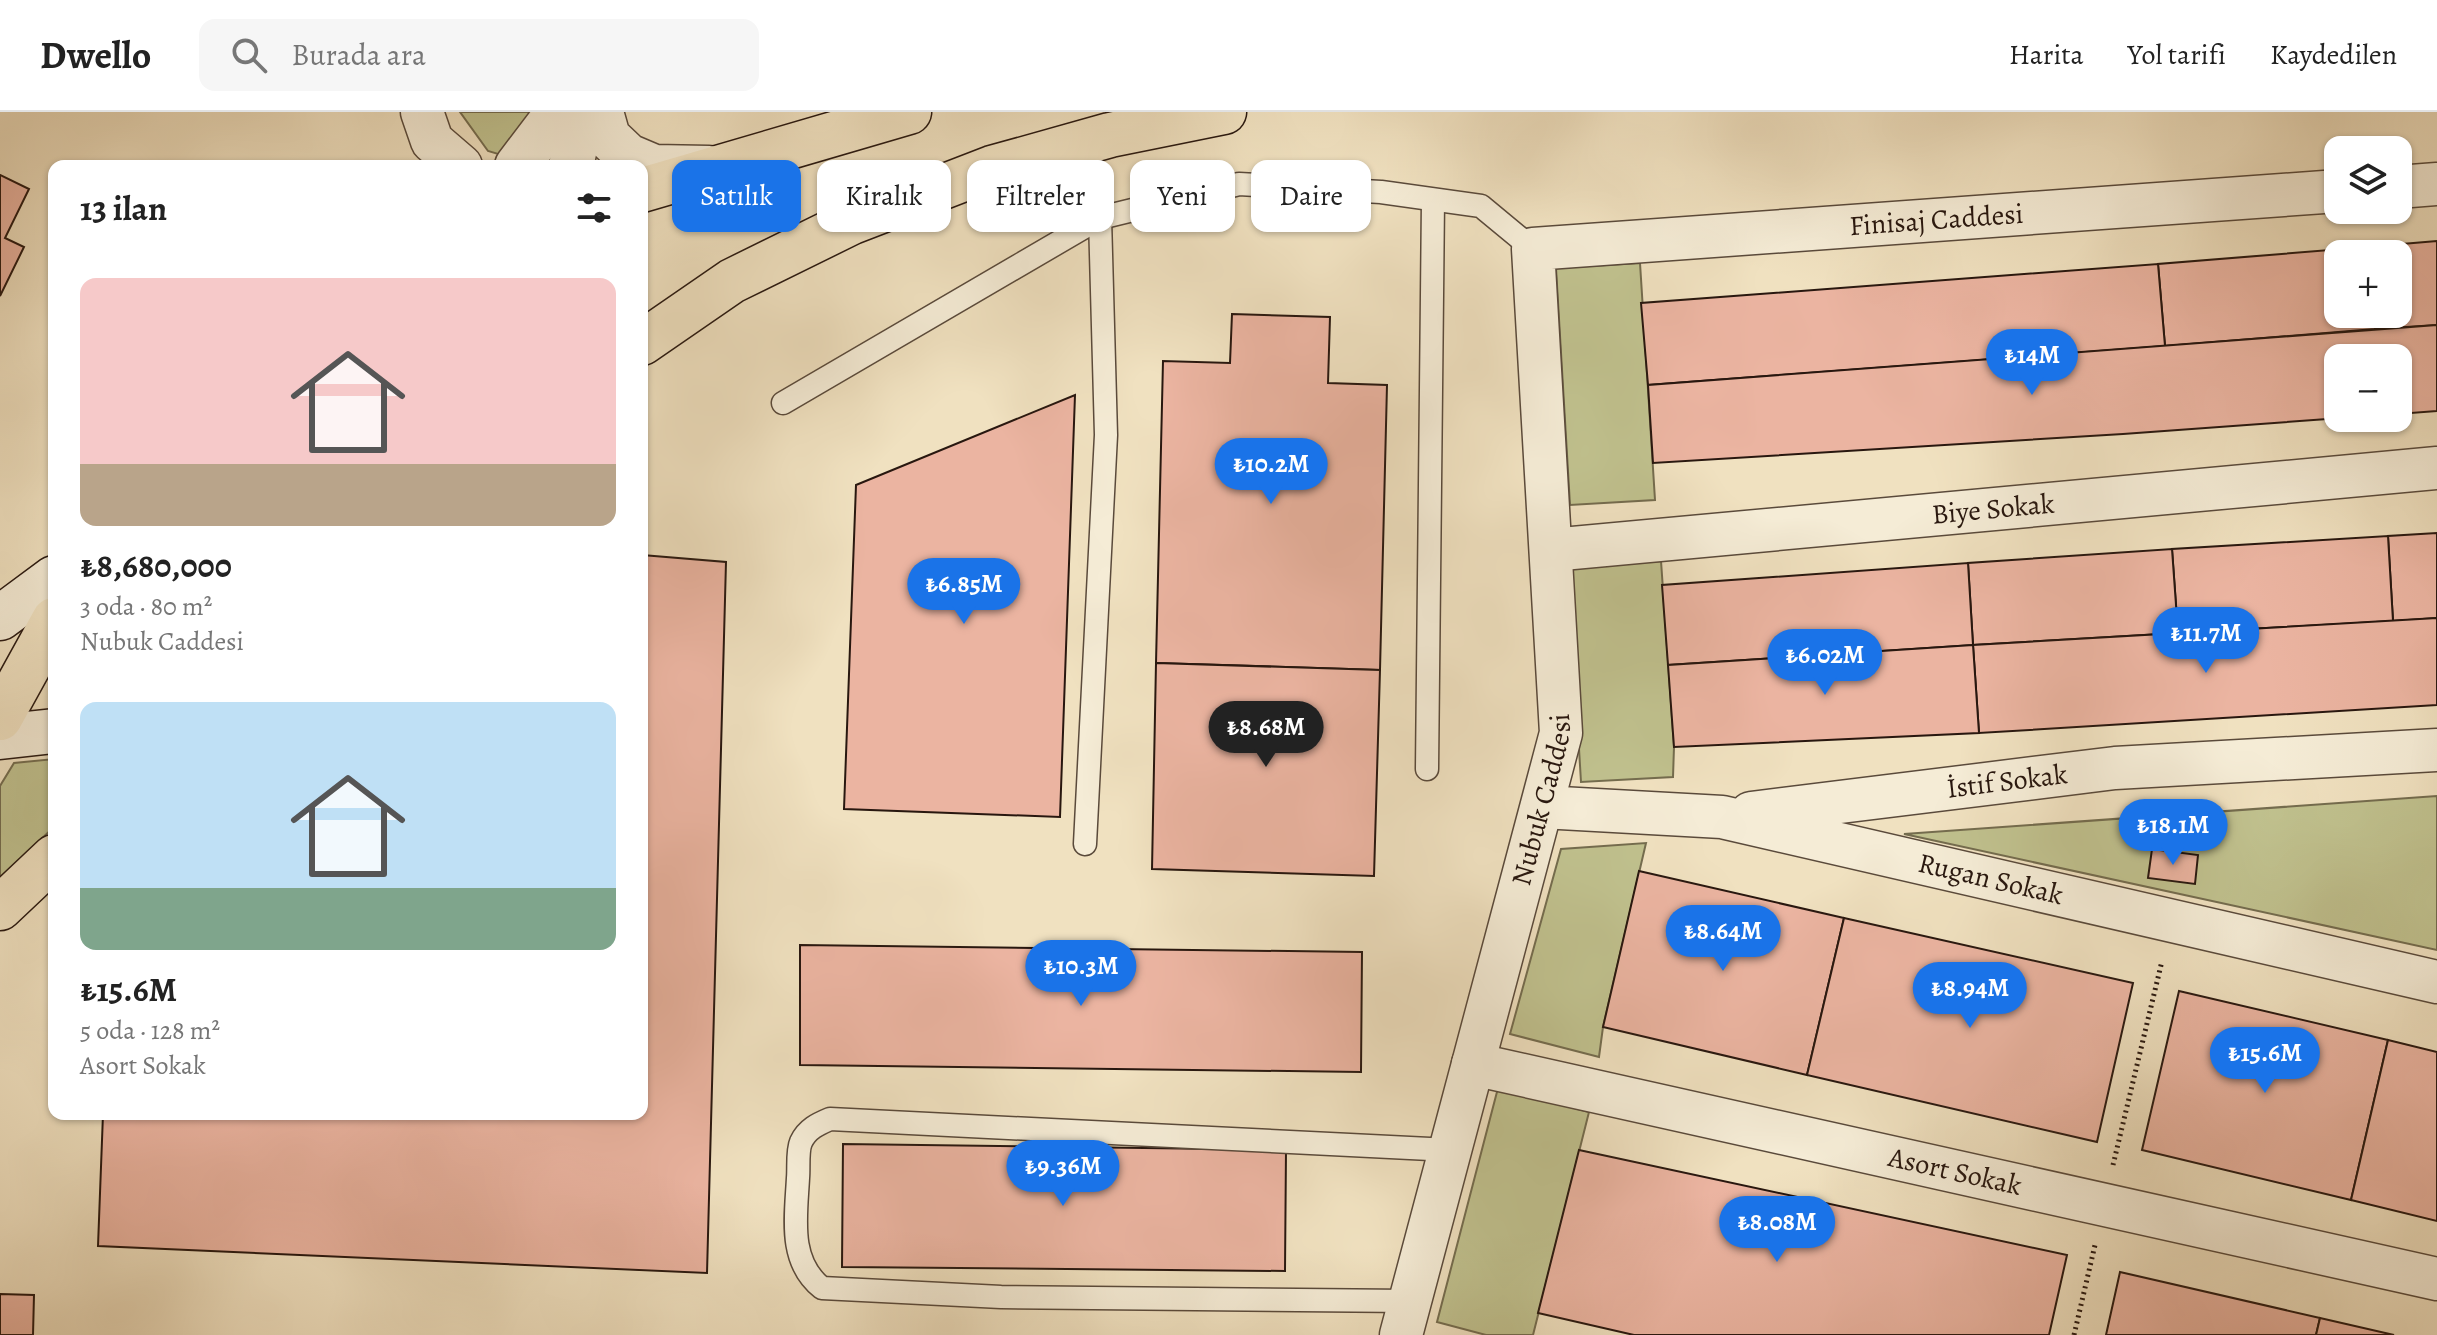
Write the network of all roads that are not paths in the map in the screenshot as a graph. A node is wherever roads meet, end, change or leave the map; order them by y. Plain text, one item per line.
1 (422, 112) edge
2 (558, 112) edge
3 (583, 112) edge
4 (601, 112) edge
5 (909, 112) edge
6 (1224, 112) edge
7 (454, 160) edge
8 (522, 160) edge
9 (572, 160) edge
10 (637, 160) edge
11 (744, 160) edge
12 (648, 164) edge
13 (672, 167) edge
14 (672, 181) edge
15 (2437, 184) edge
16 (2412, 186) edge
17 (648, 188) edge
18 (2324, 192) edge
19 (1433, 200) junction
20 (1114, 215) edge
21 (1076, 232) edge
22 (1100, 232) edge
23 (1533, 249) junction
24 (648, 339) edge
25 (783, 403) dead end
26 (2437, 468) edge
27 (1551, 550) junction
28 (48, 582) edge
29 (0, 618) edge
30 (48, 631) edge
31 (0, 718) edge
32 (48, 732) edge
33 (0, 737) edge
34 (2437, 750) edge
35 (1427, 769) dead end
36 (1542, 807) junction
37 (1722, 817) junction
38 (1085, 844) dead end
39 (48, 863) edge
40 (0, 908) edge
41 (2437, 982) edge
42 (1473, 1064) junction
43 (1450, 1150) junction
44 (2437, 1279) edge
45 (1406, 1318) edge

1 - 7 street
2 - 8 street
3 - 9 street
4 - 10 street
5 - 11 main road
6 - 24 main road
12 - 13 street
14 - 17 main road
15 - 16 street
18 - 23 street, Finisaj Caddesi
19 - 20 lane
19 - 23 lane
19 - 35 lane
21 - 25 lane
22 - 38 lane
23 - 27 street, Nubuk Caddesi
26 - 27 street, Biye Sokak
27 - 36 street, Nubuk Caddesi
28 - 29 street
30 - 31 main road
32 - 33 street
34 - 37 street, İstif Sokak
36 - 37 street, Rugan Sokak
36 - 42 street, Nubuk Caddesi
37 - 41 street, Rugan Sokak
39 - 40 main road
42 - 43 street, Nubuk Caddesi
42 - 44 street, Asort Sokak
43 - 45 street, Nubuk Caddesi
43 - 45 lane

